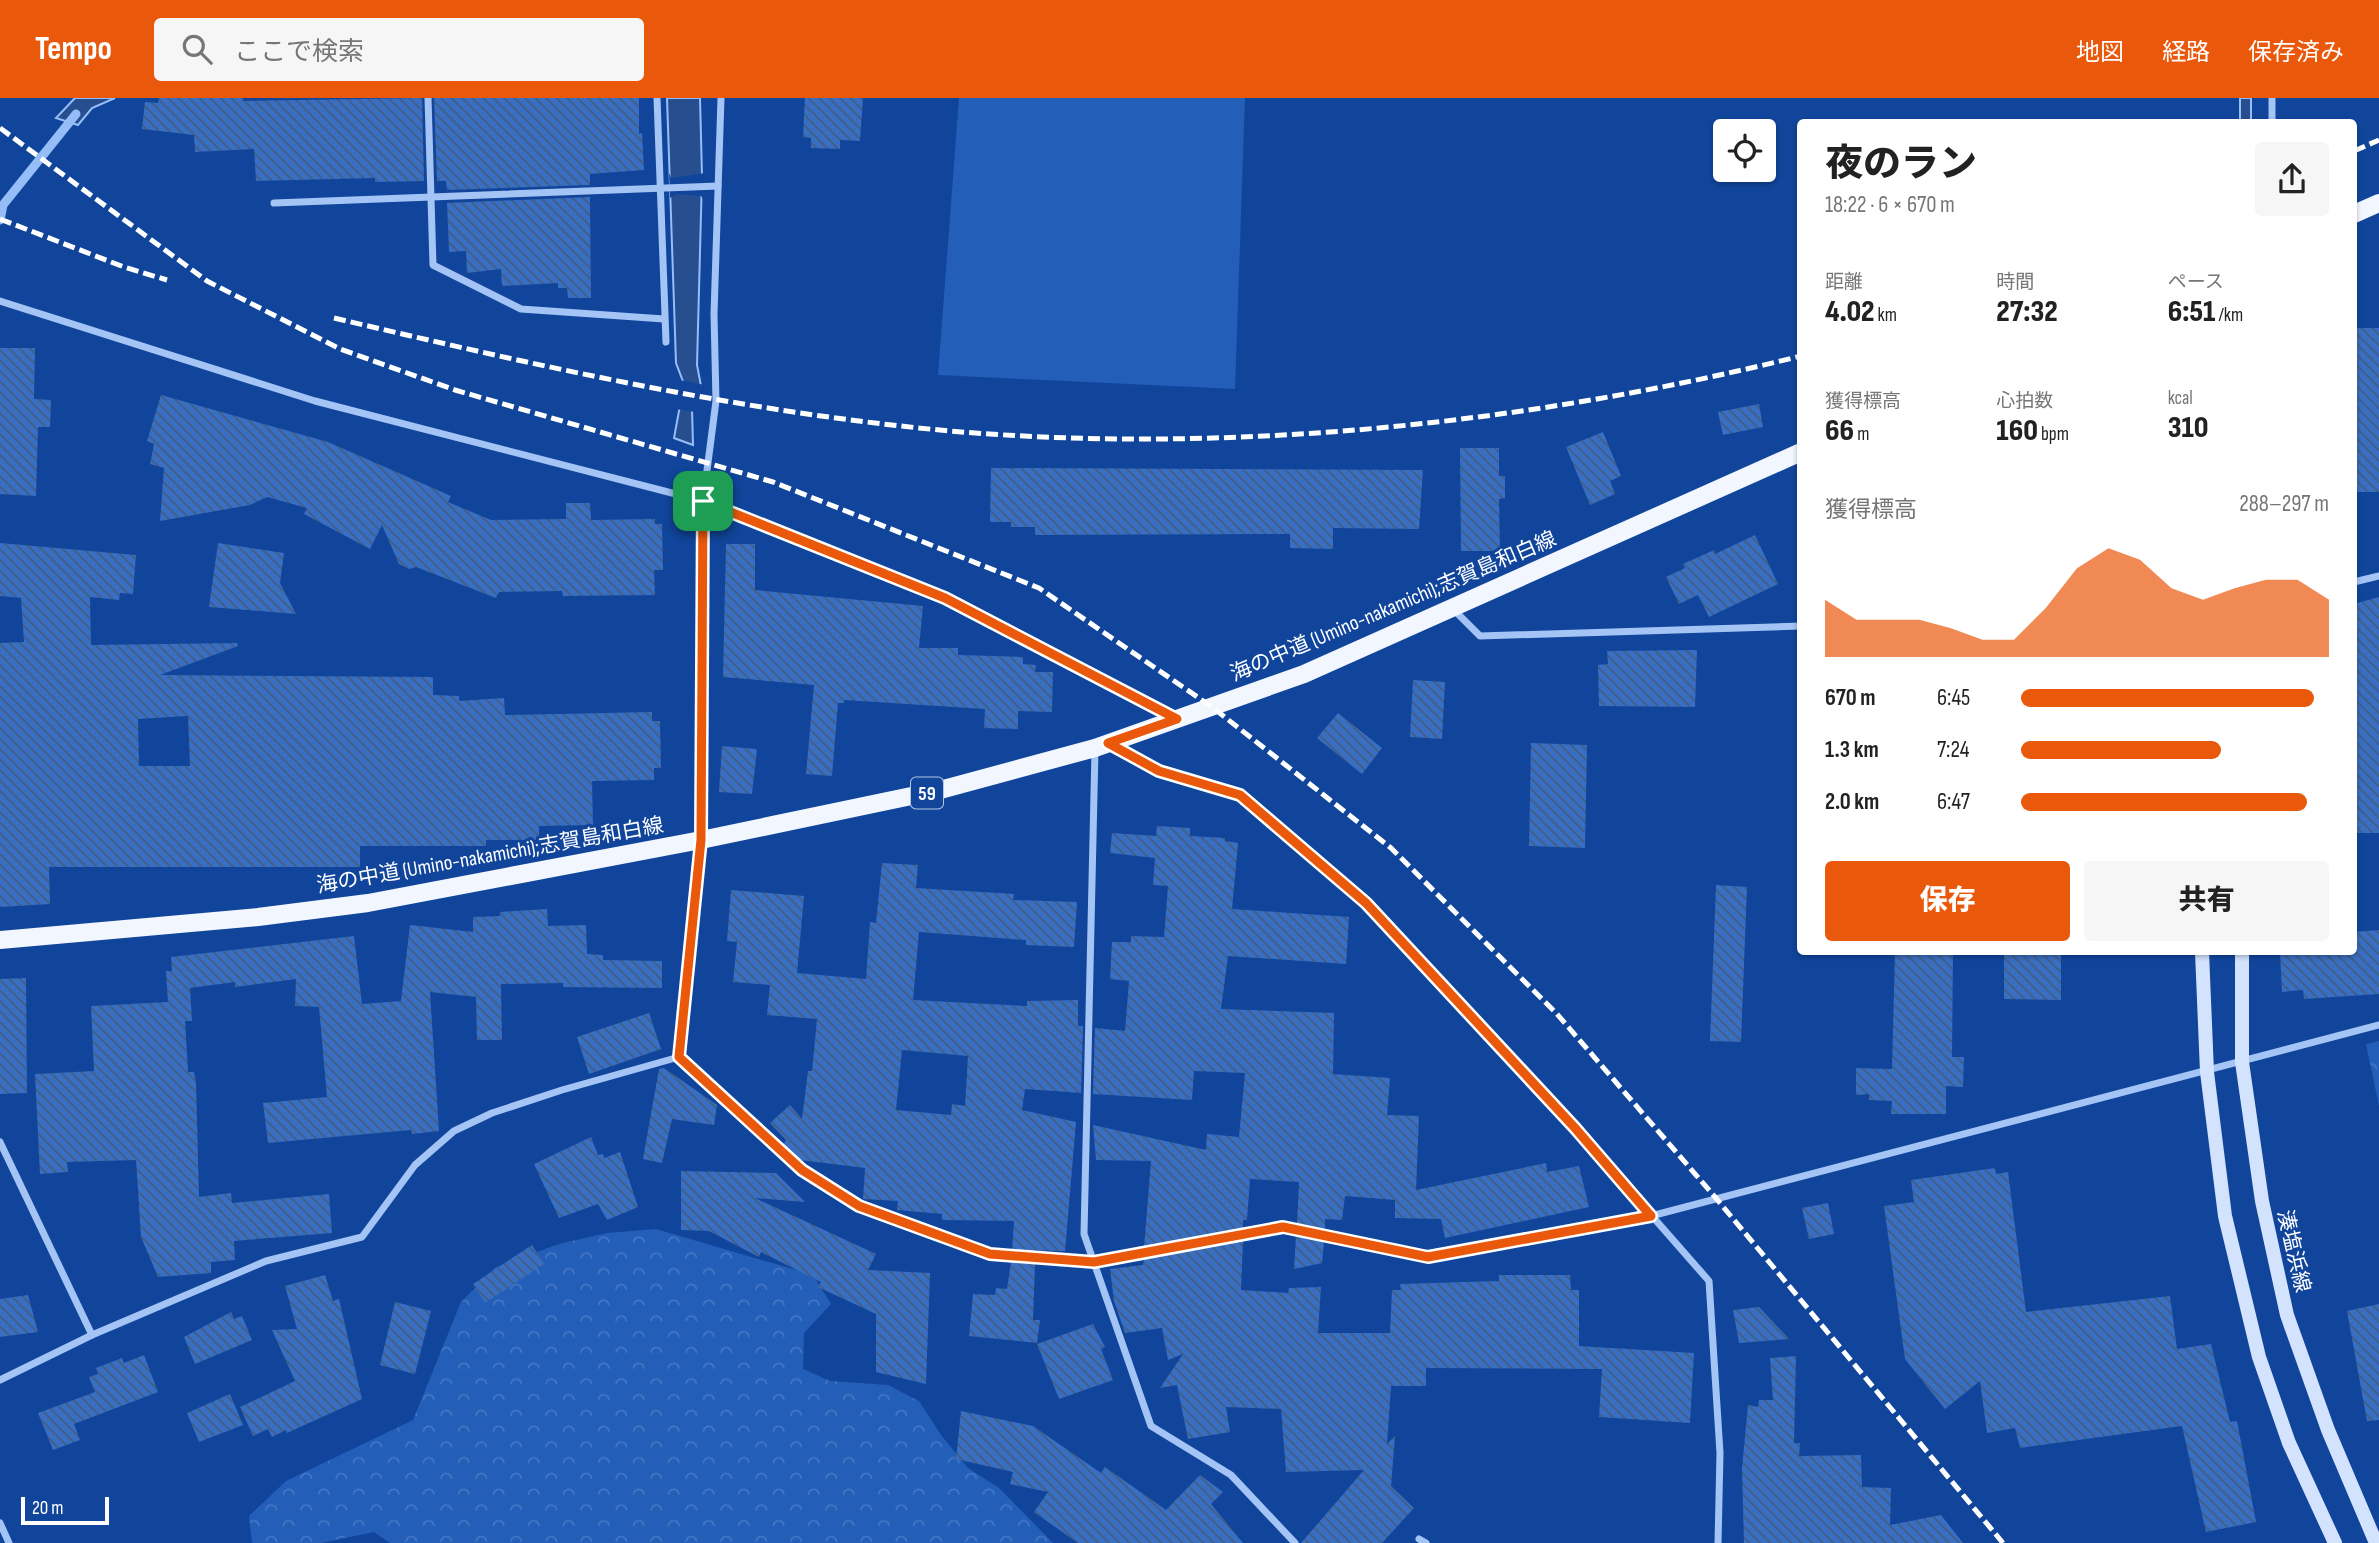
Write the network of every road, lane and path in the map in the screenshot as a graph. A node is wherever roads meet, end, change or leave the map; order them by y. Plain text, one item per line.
1 (428, 98) edge
2 (657, 98) edge
3 (720, 98) edge
4 (2272, 98) edge
5 (2272, 119) edge
6 (718, 186) junction
7 (660, 188) junction
8 (431, 197) junction
9 (274, 203) dead end
10 (2379, 203) edge
11 (2357, 213) edge
12 (0, 301) edge
13 (664, 318) junction
14 (666, 342) dead end
15 (1797, 454) edge
16 (703, 501) junction
17 (2379, 576) edge
18 (2357, 581) edge
19 (1451, 607) junction
20 (1797, 626) edge
21 (1177, 719) junction
22 (1101, 746) junction
23 (701, 840) junction
24 (0, 940) edge
25 (2202, 955) edge
26 (2242, 955) edge
27 (2379, 1025) edge
28 (679, 1057) junction
29 (2242, 1062) junction
30 (2207, 1072) junction
31 (0, 1142) edge
32 (1651, 1216) junction
33 (1094, 1262) junction
34 (92, 1335) junction
35 (0, 1380) edge
36 (0, 1523) edge
37 (9, 1543) edge
38 (1295, 1543) edge
39 (1718, 1543) edge
40 (2335, 1543) edge
41 (2376, 1543) edge

1 - 8 street
2 - 7 street
3 - 6 street
4 - 5 street
6 - 7 street
6 - 16 street
7 - 8 street
7 - 13 street
8 - 9 street
8 - 13 street
10 - 11 main road
12 - 16 street
13 - 14 street
15 - 19 main road, 海の中道 (Umino-nakamichi);志賀島和白線 / 59
16 - 21 street
16 - 23 street
17 - 18 street
19 - 20 street
19 - 21 main road, 海の中道 (Umino-nakamichi);志賀島和白線 / 59
21 - 22 main road, 海の中道 (Umino-nakamichi);志賀島和白線 / 59
22 - 23 main road, 海の中道 (Umino-nakamichi);志賀島和白線 / 59
22 - 32 street
22 - 33 street
23 - 24 main road, 海の中道 (Umino-nakamichi);志賀島和白線 / 59
23 - 28 street
25 - 30 main road
26 - 29 main road, 湊塩浜線
27 - 29 street
28 - 33 street
28 - 34 street
29 - 30 street
29 - 41 main road, 湊塩浜線
30 - 32 street
30 - 40 main road
31 - 34 street
32 - 33 street
32 - 39 street
33 - 38 street
34 - 35 street
36 - 37 street

